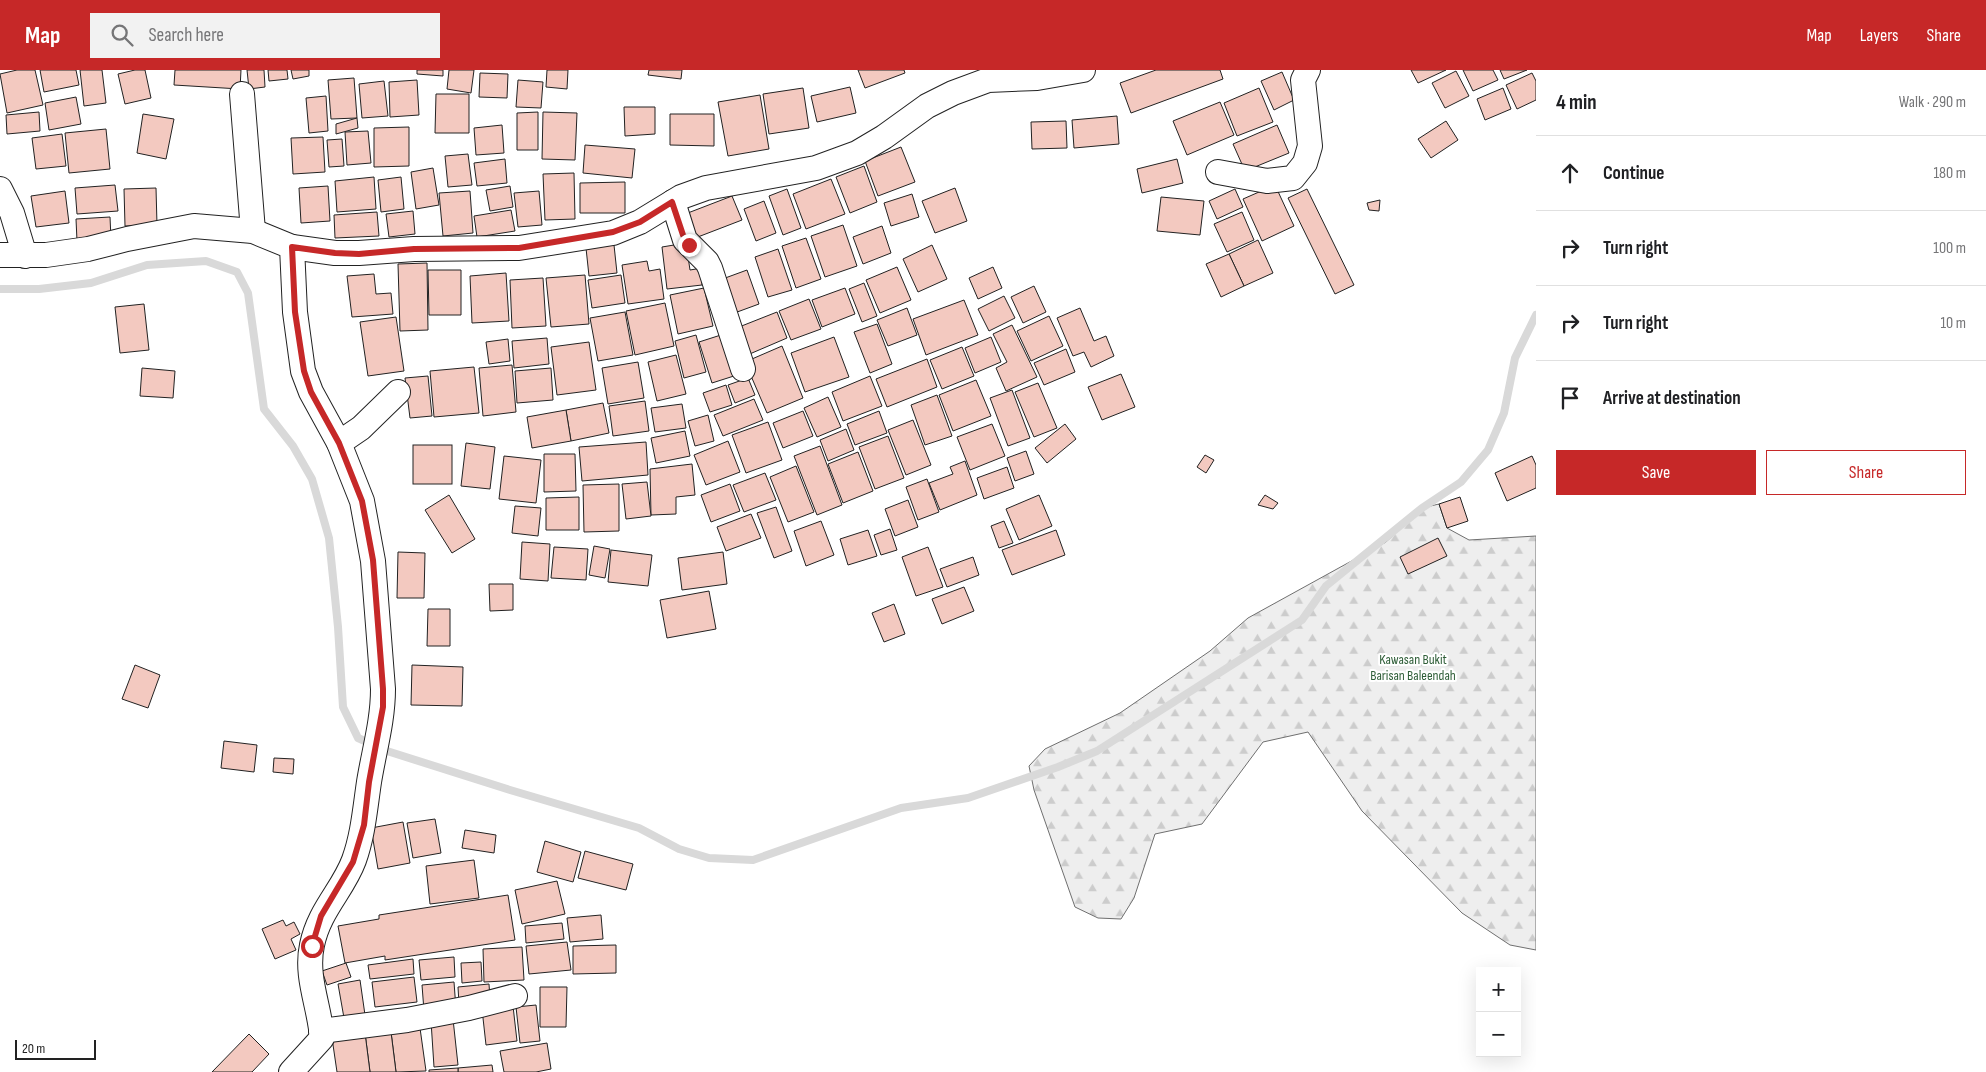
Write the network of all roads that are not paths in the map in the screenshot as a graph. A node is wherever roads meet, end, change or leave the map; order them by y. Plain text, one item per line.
1 (1083, 70) edge
2 (1308, 70) edge
3 (242, 94) dead end
4 (1218, 172) dead end
5 (0, 189) edge
6 (672, 202) junction
7 (253, 231) junction
8 (292, 247) junction
9 (0, 255) edge
10 (25, 256) junction
11 (743, 369) dead end
12 (398, 392) dead end
13 (339, 443) junction
14 (515, 996) dead end
15 (321, 1031) junction
16 (291, 1072) edge

1 - 6 street
2 - 4 street
3 - 7 street
5 - 10 street
6 - 8 street
6 - 11 street
7 - 8 street
7 - 10 street
8 - 13 street
9 - 10 street
12 - 13 street
13 - 15 street
14 - 15 street
15 - 16 street

